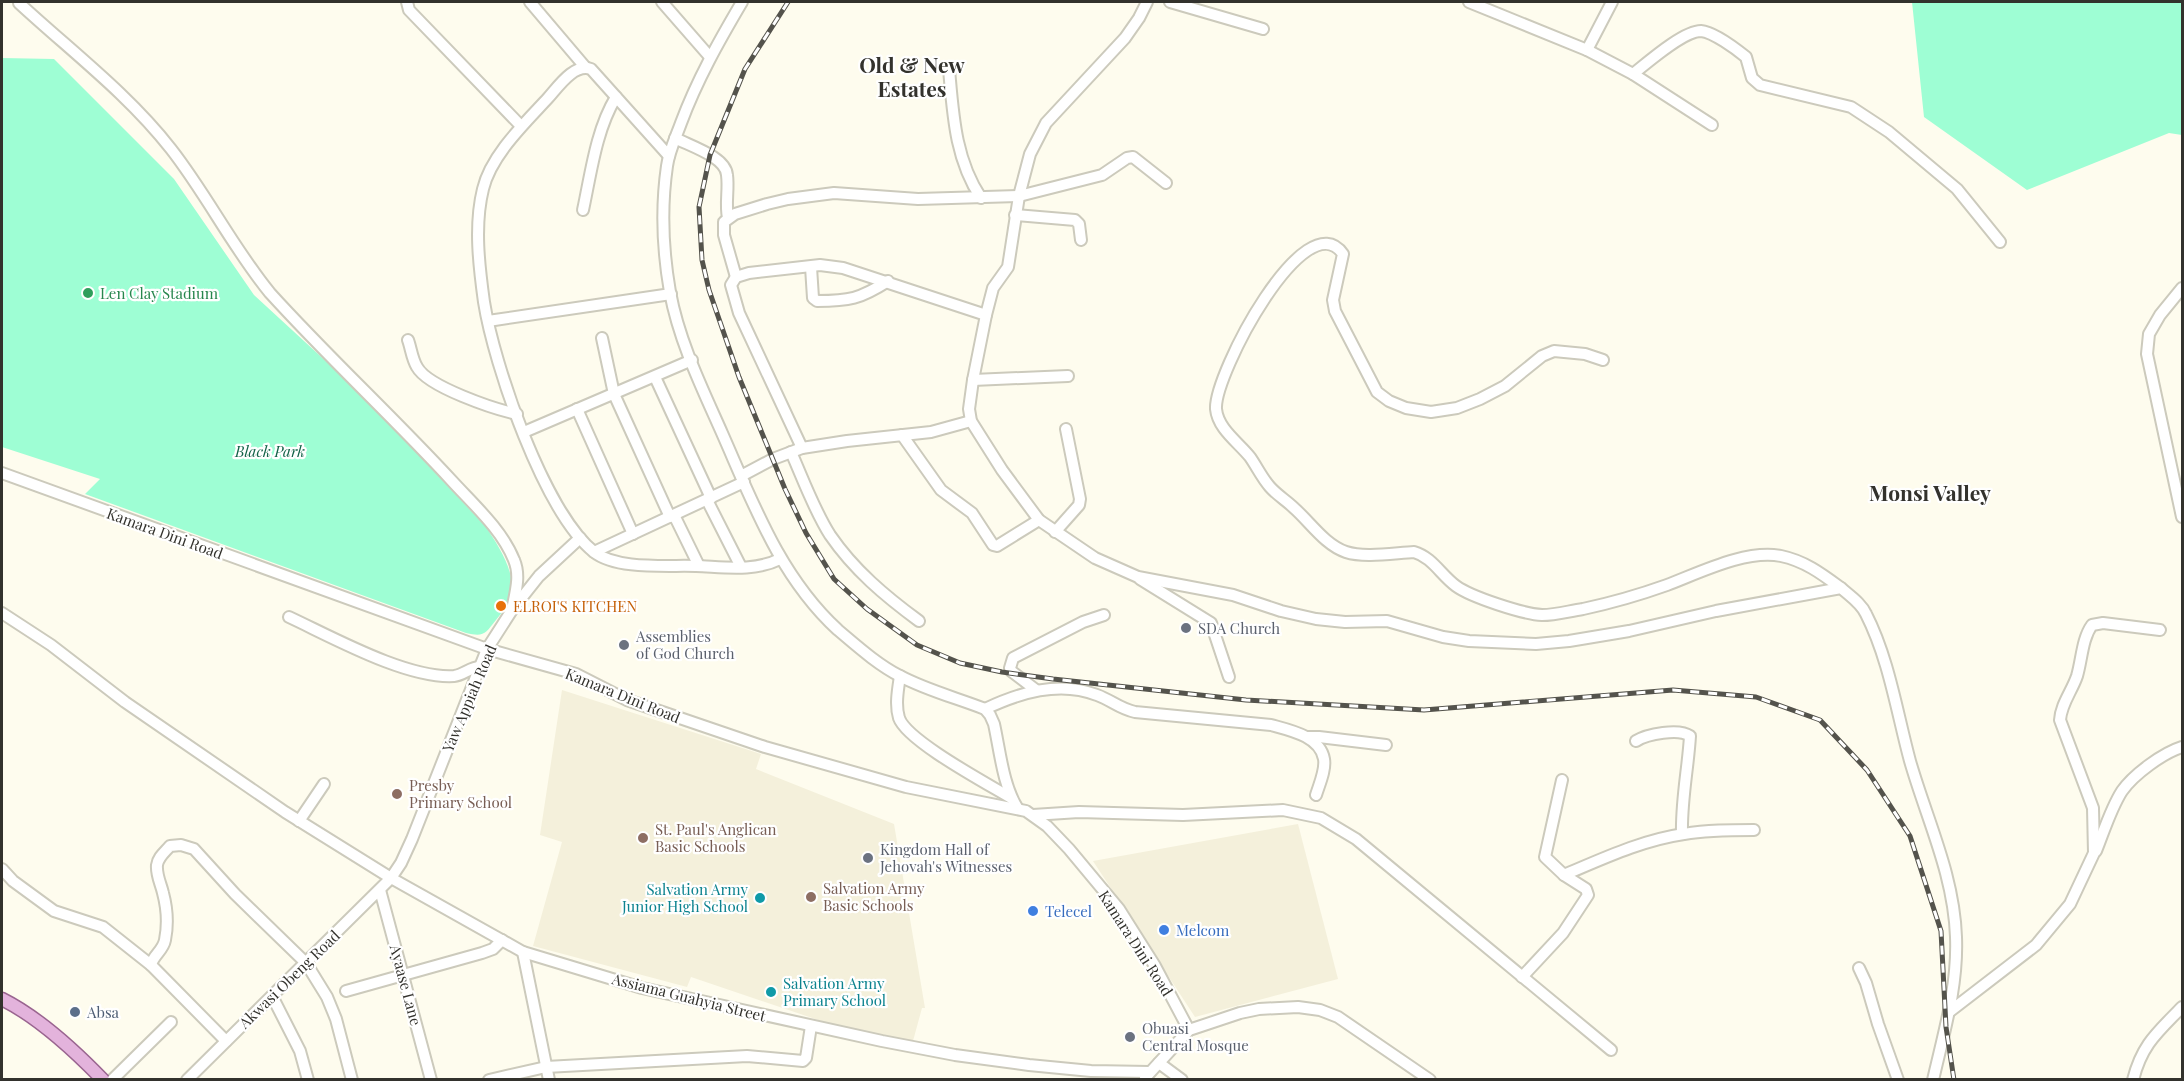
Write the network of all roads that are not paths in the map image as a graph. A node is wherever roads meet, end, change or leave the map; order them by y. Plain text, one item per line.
1 (20, 2) edge
2 (407, 2) edge
3 (530, 2) edge
4 (662, 2) edge
5 (742, 2) edge
6 (1147, 2) edge
7 (1170, 2) edge
8 (1469, 2) edge
9 (1612, 2) edge
10 (1263, 29) dead end
11 (1587, 50) junction
12 (710, 57) junction
13 (586, 68) junction
14 (949, 69) dead end
15 (1633, 74) junction
16 (616, 97) junction
17 (1712, 125) dead end
18 (521, 126) junction
19 (675, 138) junction
20 (669, 156) junction
21 (1166, 183) dead end
22 (1019, 196) junction
23 (981, 198) junction
24 (583, 210) dead end
25 (1015, 215) junction
26 (728, 218) junction
27 (1081, 240) dead end
28 (2001, 242) dead end
29 (812, 267) junction
30 (736, 277) junction
31 (888, 282) junction
32 (2182, 288) edge
33 (671, 294) junction
34 (986, 315) junction
35 (488, 321) junction
36 (602, 338) dead end
37 (408, 340) dead end
38 (692, 360) junction
39 (1603, 360) dead end
40 (1068, 376) dead end
41 (655, 377) junction
42 (973, 380) junction
43 (614, 394) junction
44 (577, 409) junction
45 (517, 414) junction
46 (971, 421) junction
47 (1066, 429) dead end
48 (524, 432) junction
49 (902, 435) junction
50 (796, 450) junction
51 (2, 473) edge
52 (742, 479) junction
53 (709, 499) junction
54 (672, 516) junction
55 (2182, 517) edge
56 (1039, 520) junction
57 (1055, 532) junction
58 (633, 534) junction
59 (580, 538) junction
60 (594, 552) junction
61 (780, 559) junction
62 (699, 566) junction
63 (741, 567) junction
64 (1138, 577) junction
65 (1841, 588) junction
66 (512, 610) junction
67 (2, 613) edge
68 (1104, 615) dead end
69 (289, 617) dead end
70 (919, 621) dead end
71 (2160, 630) dead end
72 (487, 649) junction
73 (480, 667) junction
74 (900, 676) junction
75 (1229, 677) dead end
76 (1036, 690) junction
77 (985, 709) junction
78 (1308, 737) junction
79 (1636, 741) dead end
80 (1386, 745) dead end
81 (2182, 747) edge
82 (1562, 780) dead end
83 (324, 784) dead end
84 (1316, 795) dead end
85 (1011, 798) junction
86 (1018, 808) junction
87 (1033, 815) junction
88 (299, 821) junction
89 (1754, 830) dead end
90 (1682, 834) junction
91 (2094, 854) junction
92 (2, 868) edge
93 (1564, 875) junction
94 (391, 878) junction
95 (380, 890) junction
96 (502, 940) junction
97 (523, 952) junction
98 (306, 963) junction
99 (151, 964) junction
100 (1859, 968) dead end
101 (403, 974) junction
102 (1522, 976) junction
103 (346, 991) dead end
104 (272, 996) junction
105 (2, 999) edge
106 (2182, 1006) edge
107 (1949, 1012) junction
108 (171, 1022) dead end
109 (812, 1026) junction
110 (1189, 1030) junction
111 (226, 1041) junction
112 (1611, 1050) dead end
113 (1159, 1063) junction
114 (546, 1067) junction
115 (1147, 1076) edge
116 (103, 1080) edge
117 (112, 1080) edge
118 (187, 1080) edge
119 (308, 1080) edge
120 (352, 1080) edge
121 (431, 1080) edge
122 (489, 1080) edge
123 (549, 1080) edge
124 (1182, 1080) edge
125 (1430, 1080) edge
126 (1898, 1080) edge
127 (1933, 1080) edge
128 (2133, 1080) edge

1 - 66 street
2 - 18 street
3 - 13 street
4 - 12 street
5 - 12 street
6 - 22 street
7 - 10 street
8 - 11 street
9 - 11 street
11 - 15 street
12 - 19 street
13 - 16 street
13 - 18 street
14 - 23 street
15 - 17 street
15 - 28 street
16 - 20 street
16 - 24 street
18 - 35 street
19 - 20 street
19 - 26 street
20 - 33 street
21 - 22 street
22 - 23 street
22 - 25 street
23 - 26 street
25 - 27 street
25 - 34 street
26 - 30 street
29 - 30 street
29 - 31 street
29 - 31 street
30 - 50 street
31 - 34 street
32 - 55 street
33 - 35 street
33 - 38 street
34 - 42 street
35 - 45 street
36 - 43 street
37 - 45 street
38 - 41 street
38 - 52 street
39 - 65 street
40 - 42 street
41 - 43 street
41 - 53 street
42 - 46 street
43 - 44 street
43 - 54 street
44 - 48 street
44 - 58 street
45 - 48 street
46 - 49 street
46 - 56 street
47 - 57 street
48 - 59 street
49 - 50 street
49 - 56 street
50 - 52 street
50 - 70 street
51 - 72 street, Kamara Dini Road
52 - 53 street
52 - 61 street
53 - 54 street
53 - 63 street
54 - 58 street
54 - 62 street
56 - 57 street
57 - 64 street
58 - 60 street
59 - 60 street
59 - 66 street, Yaw Appiah Road
60 - 62 street
61 - 63 street
61 - 74 street
62 - 63 street
64 - 65 street
64 - 75 street
65 - 107 street
66 - 72 street, Yaw Appiah Road
67 - 88 street, Assiama Guahyia Street
68 - 76 street
69 - 73 street
71 - 91 street
72 - 73 street, Yaw Appiah Road
72 - 86 street, Kamara Dini Road
73 - 94 street, Yaw Appiah Road
74 - 77 street
74 - 85 street
76 - 77 street
76 - 78 street
77 - 85 street
78 - 80 street
78 - 84 street
79 - 90 street
81 - 91 street
82 - 93 street
83 - 88 street
85 - 86 street
86 - 87 street, Kamara Dini Road
87 - 102 street
87 - 110 street, Kamara Dini Road
88 - 94 street, Assiama Guahyia Street
89 - 90 street
90 - 93 street
91 - 107 street
92 - 99 street
93 - 102 street
94 - 95 street, Akwasi Obeng Road
94 - 96 street, Assiama Guahyia Street
95 - 98 street, Akwasi Obeng Road
95 - 101 street, Ayaase Lane
96 - 97 street, Assiama Guahyia Street
96 - 101 street
97 - 109 street, Assiama Guahyia Street
97 - 114 street
98 - 99 street
98 - 104 street, Akwasi Obeng Road
98 - 120 street
99 - 111 street
100 - 126 street
101 - 103 street
101 - 121 street, Ayaase Lane
102 - 112 street
104 - 111 street, Akwasi Obeng Road
104 - 119 street
105 - 116 main road
106 - 128 street
107 - 127 street
108 - 117 street
109 - 114 street
109 - 115 street, Assiama Guahyia Street
110 - 113 street
110 - 125 street
111 - 118 street, Akwasi Obeng Road
113 - 115 street
113 - 124 street
114 - 122 street
114 - 123 street

